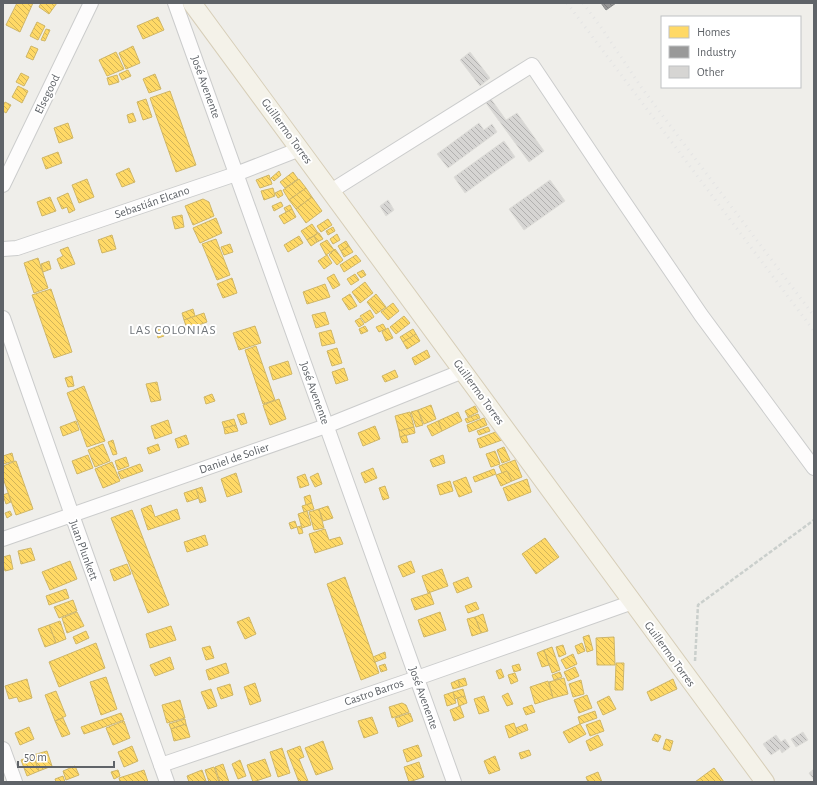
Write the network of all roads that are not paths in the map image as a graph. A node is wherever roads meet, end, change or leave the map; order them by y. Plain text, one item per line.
1 (91, 3) edge
2 (175, 3) edge
3 (192, 3) edge
4 (300, 149) junction
5 (236, 174) junction
6 (3, 185) edge
7 (331, 192) junction
8 (3, 249) edge
9 (3, 318) edge
10 (463, 371) junction
11 (326, 426) junction
12 (814, 468) edge
13 (72, 516) junction
14 (3, 539) edge
15 (633, 602) junction
16 (416, 678) junction
17 (3, 750) edge
18 (161, 765) junction
19 (15, 782) edge
20 (167, 782) edge
21 (454, 782) edge
22 (765, 782) edge

1 - 6 street, Elsegood
2 - 5 street, José Avenente
3 - 4 main road, Guillermo Torres
4 - 5 street, Sebastián Elcano
4 - 7 main road, Guillermo Torres
5 - 8 street, Sebastián Elcano
5 - 11 street, José Avenente
7 - 10 main road, Guillermo Torres
7 - 12 street
9 - 13 street, Juan Plunkett
10 - 11 street, Daniel de Solier
10 - 15 main road, Guillermo Torres
11 - 13 street, Daniel de Solier
11 - 16 street, José Avenente
13 - 14 street, Daniel de Solier
13 - 18 street, Juan Plunkett
15 - 16 street, Castro Barros
15 - 22 main road, Guillermo Torres
16 - 18 street, Castro Barros
16 - 21 street, José Avenente
17 - 19 street
18 - 20 street, Juan Plunkett

